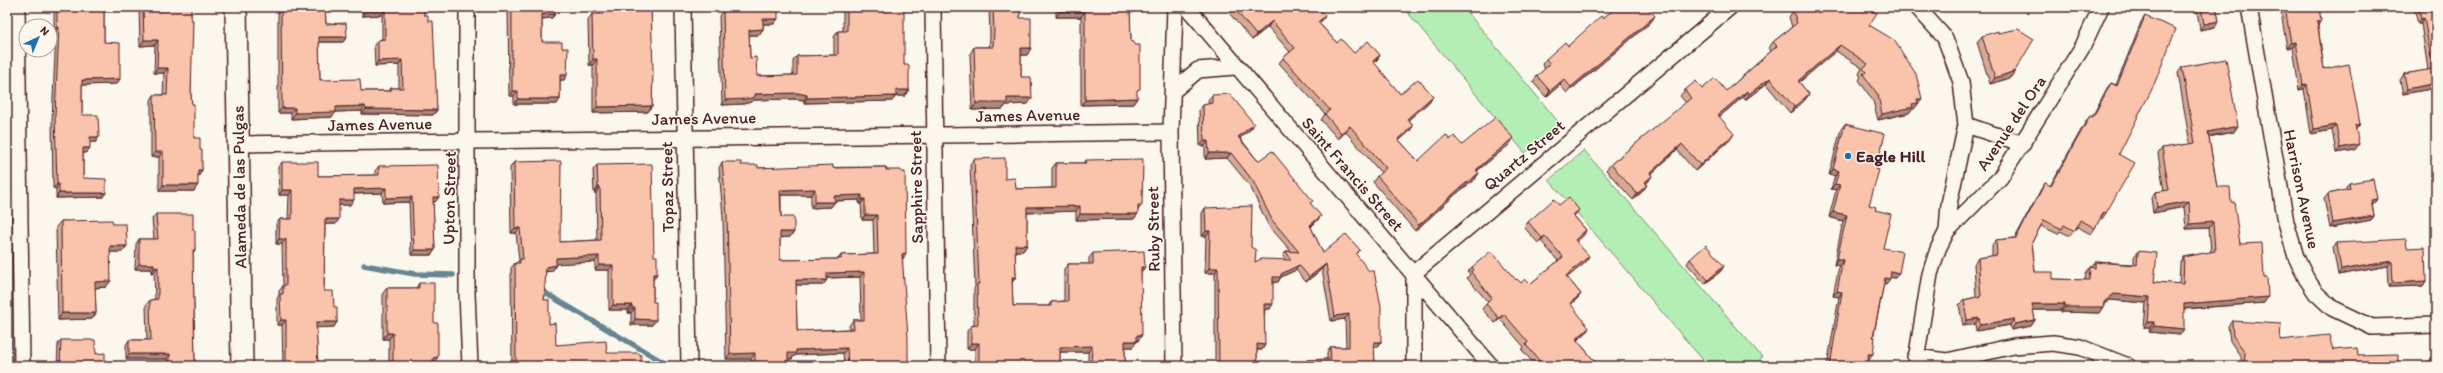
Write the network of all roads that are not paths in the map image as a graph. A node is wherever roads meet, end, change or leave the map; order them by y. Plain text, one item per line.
1 (18, 7) edge
2 (236, 7) edge
3 (467, 7) edge
4 (683, 7) edge
5 (933, 7) edge
6 (1175, 7) edge
7 (1187, 7) edge
8 (1730, 7) edge
9 (1917, 7) edge
10 (2101, 7) edge
11 (2249, 7) edge
12 (1236, 67) junction
13 (1174, 91) junction
14 (1966, 125) junction
15 (1171, 132) junction
16 (935, 135) junction
17 (686, 137) junction
18 (469, 143) junction
19 (238, 144) junction
20 (2023, 144) junction
21 (1947, 230) junction
22 (1414, 272) junction
23 (2436, 325) edge
24 (1915, 361) edge
25 (22, 366) edge
26 (242, 366) edge
27 (470, 366) edge
28 (689, 366) edge
29 (938, 366) edge
30 (1174, 366) edge
31 (1414, 366) edge
32 (1492, 366) edge
33 (2128, 366) edge

1 - 25 street
2 - 19 main road, Alameda de las Pulgas
3 - 18 street, Upton Street
4 - 17 street, Topaz Street
5 - 16 street, Sapphire Street
6 - 13 street, Ruby Street
7 - 12 street, Saint Francis Street
8 - 22 street, Quartz Street
9 - 14 street
10 - 20 street, Avenue del Ora
11 - 23 street, Harrison Avenue
12 - 13 street
12 - 22 street, Saint Francis Street
13 - 15 street, Ruby Street
14 - 20 street
14 - 21 street
15 - 16 street, James Avenue
15 - 30 street, Ruby Street
16 - 17 street, James Avenue
16 - 29 street, Sapphire Street
17 - 18 street, James Avenue
17 - 28 street, Topaz Street
18 - 19 street, James Avenue
18 - 27 street, Upton Street
19 - 26 main road, Alameda de las Pulgas
20 - 21 street, Avenue del Ora
21 - 24 street, Avenue del Ora
22 - 31 street
22 - 32 street, Saint Francis Street
24 - 33 street

